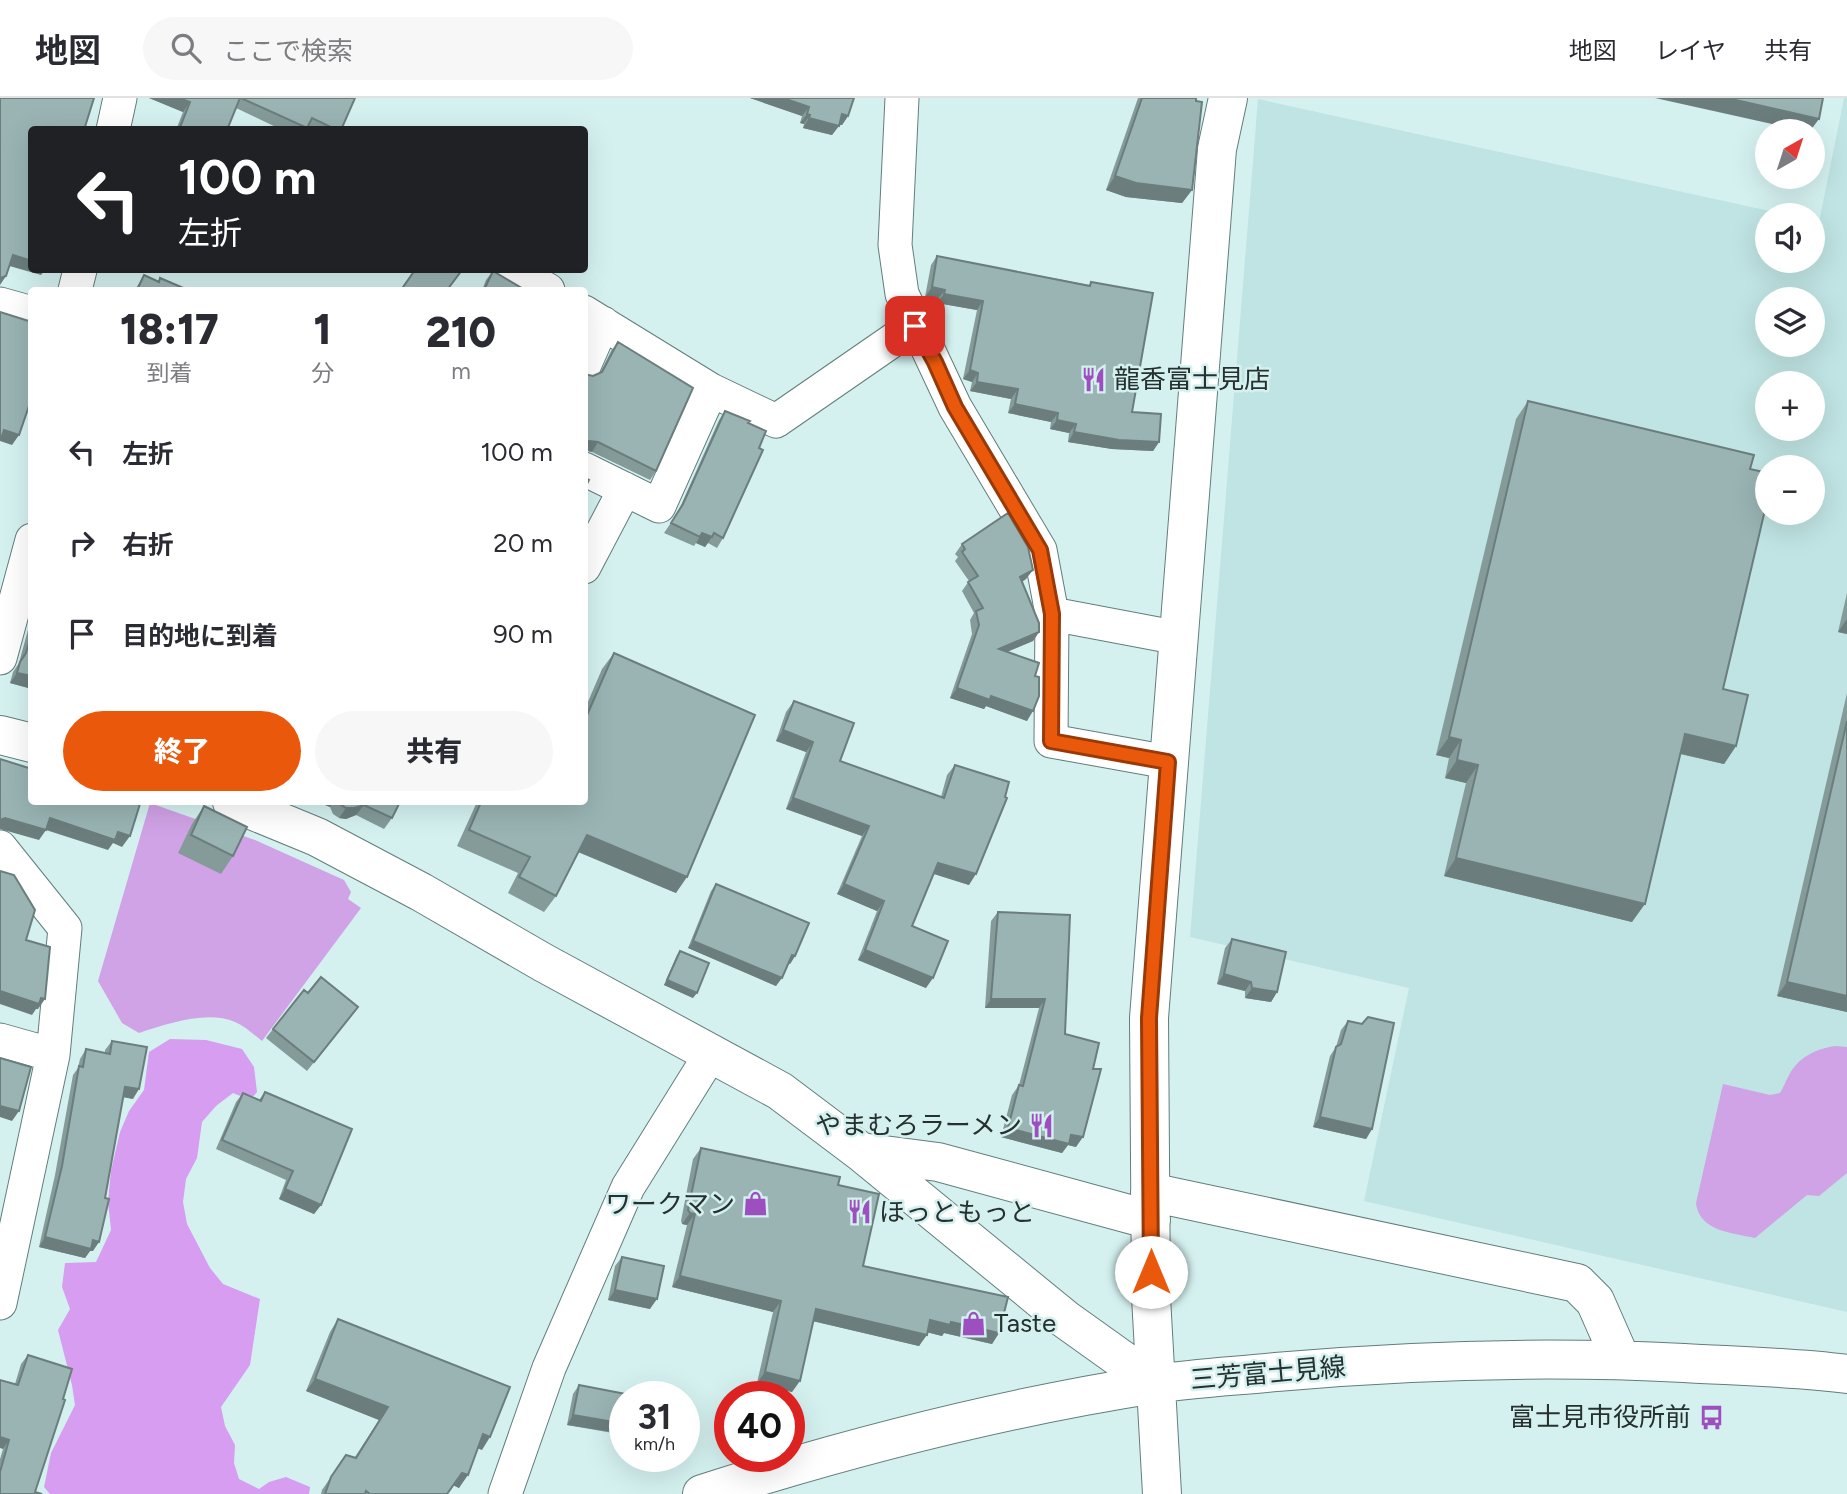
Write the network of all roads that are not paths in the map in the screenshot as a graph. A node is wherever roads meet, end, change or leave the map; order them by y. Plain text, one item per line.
1 (120, 98) edge
2 (902, 98) edge
3 (1228, 98) edge
4 (114, 126) edge
5 (517, 273) edge
6 (543, 287) edge
7 (0, 304) edge
8 (28, 312) edge
9 (594, 317) edge
10 (915, 326) junction
11 (588, 346) edge
12 (711, 390) junction
13 (588, 472) edge
14 (625, 488) junction
15 (28, 555) edge
16 (588, 559) edge
17 (1052, 614) junction
18 (1179, 638) junction
19 (0, 658) edge
20 (0, 735) edge
21 (28, 742) edge
22 (1168, 762) junction
23 (239, 805) edge
24 (0, 847) edge
25 (0, 1040) edge
26 (712, 1052) junction
27 (53, 1055) junction
28 (861, 1152) junction
29 (1151, 1206) junction
30 (0, 1303) edge
31 (1621, 1360) junction
32 (1847, 1374) edge
33 (1156, 1384) junction
34 (505, 1494) edge
35 (702, 1494) edge
36 (1162, 1494) edge

1 - 4 street
2 - 10 street
3 - 18 street
5 - 6 street
7 - 8 street
9 - 11 street
9 - 12 street
10 - 12 street
10 - 17 street
12 - 14 street
13 - 14 street
14 - 16 street
15 - 19 street
17 - 18 street
17 - 22 street
18 - 22 street
20 - 21 street
22 - 29 street
23 - 26 street
24 - 27 street
25 - 27 street
26 - 28 street
26 - 34 street
27 - 30 street
28 - 29 street
28 - 33 street
29 - 31 street
29 - 33 street
31 - 32 street, 三芳富士見線
31 - 33 street, 三芳富士見線
33 - 35 street, 三芳富士見線
33 - 36 street

